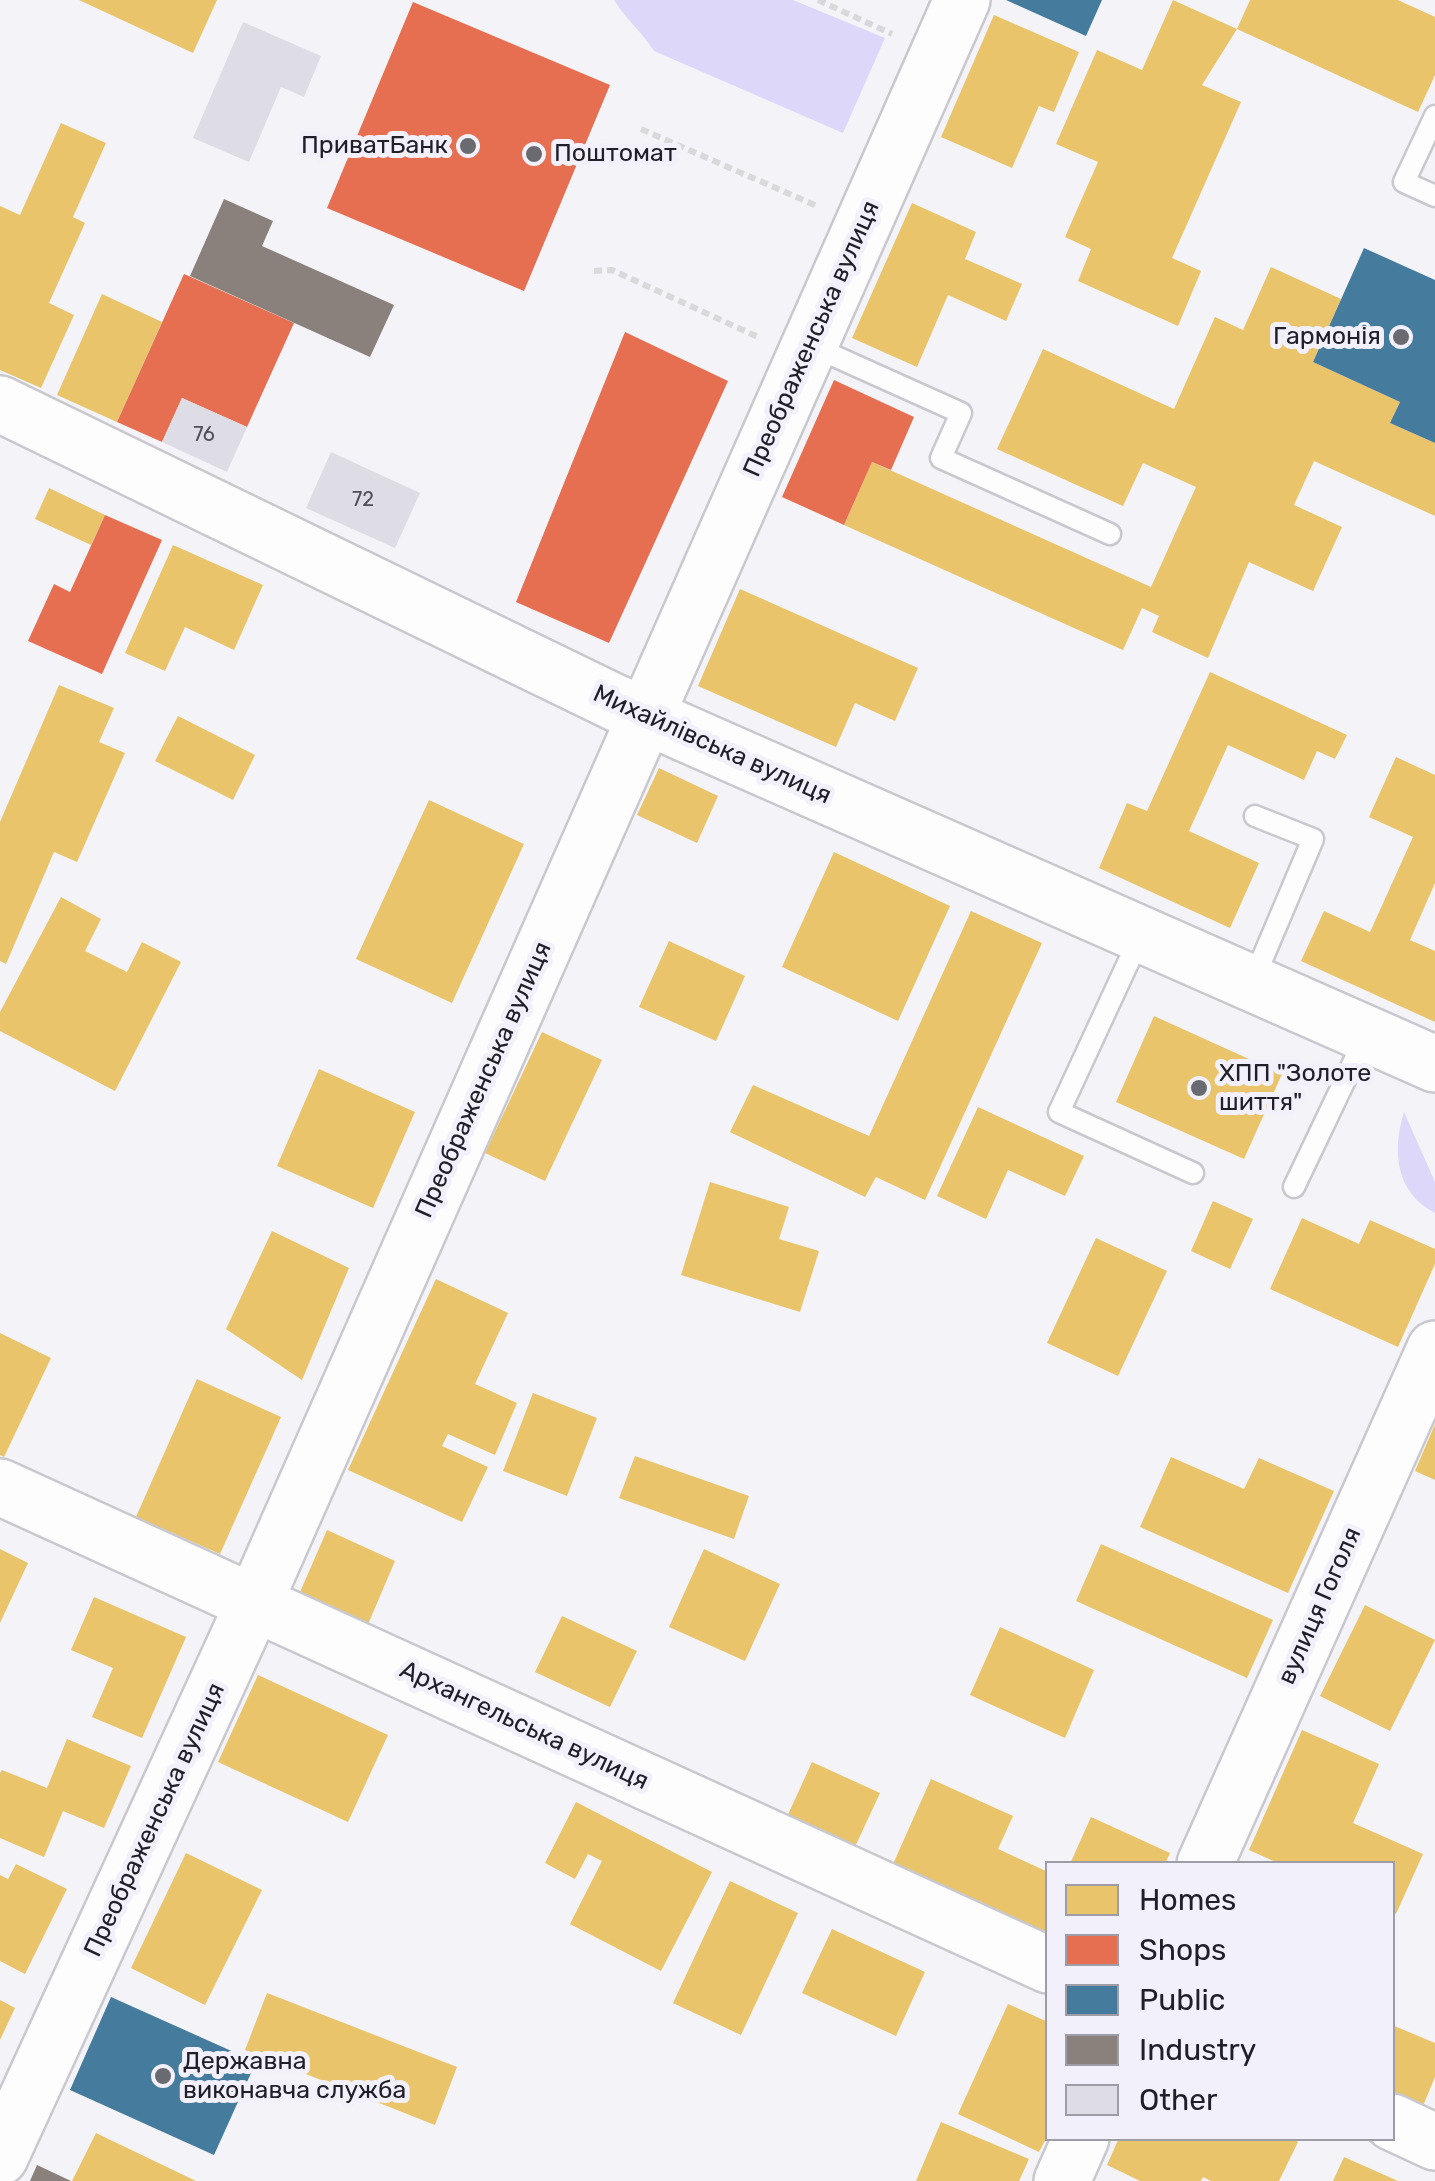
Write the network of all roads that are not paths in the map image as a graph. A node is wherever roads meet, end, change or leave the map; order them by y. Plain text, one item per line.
1 (962, 0) edge
2 (1435, 116) edge
3 (1435, 196) edge
4 (785, 341) junction
5 (0, 404) edge
6 (1110, 534) dead end
7 (646, 715) junction
8 (1255, 816) dead end
9 (1140, 935) junction
10 (1252, 983) junction
11 (1367, 1034) junction
12 (1435, 1064) edge
13 (1193, 1173) dead end
14 (1294, 1187) dead end
15 (1435, 1349) edge
16 (0, 1487) edge
17 (254, 1603) junction
18 (1206, 1861) edge
19 (1045, 1964) edge
20 (1395, 2123) edge
21 (1080, 2141) edge
22 (1435, 2142) edge
23 (0, 2157) edge
24 (1062, 2181) edge

1 - 4 main road, Преображенська вулиця
2 - 3 lane
4 - 6 lane
4 - 7 main road, Преображенська вулиця
5 - 7 main road, Михайлівська вулиця
7 - 9 main road, Михайлівська вулиця
7 - 17 main road, Преображенська вулиця
8 - 10 lane
9 - 10 main road, Михайлівська вулиця
9 - 13 lane
10 - 11 main road, Михайлівська вулиця
11 - 12 main road, Михайлівська вулиця
11 - 14 lane
15 - 18 main road, вулиця Гоголя
16 - 17 main road, Архангельська вулиця
17 - 19 main road, Архангельська вулиця
17 - 23 main road, Преображенська вулиця
20 - 22 main road
21 - 24 main road

